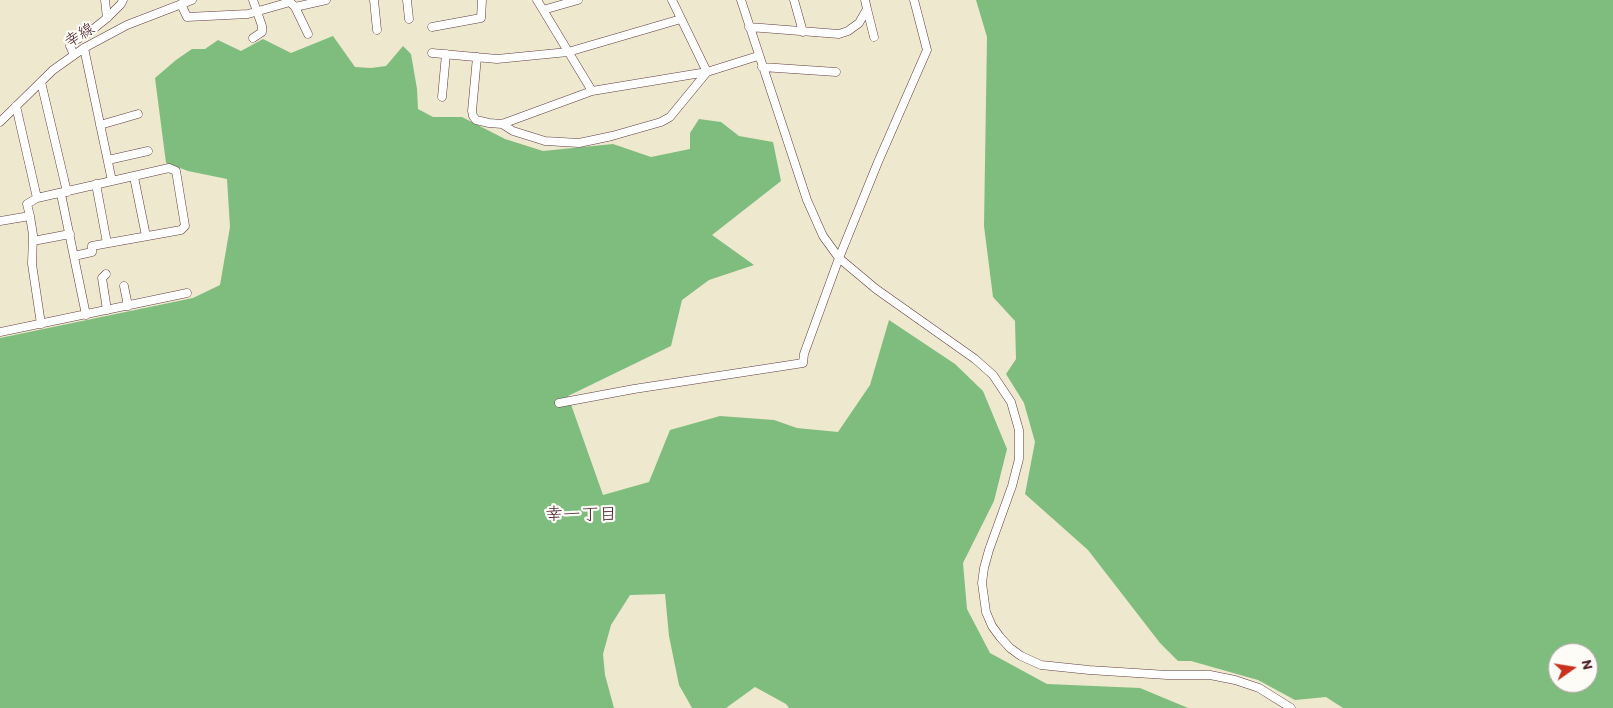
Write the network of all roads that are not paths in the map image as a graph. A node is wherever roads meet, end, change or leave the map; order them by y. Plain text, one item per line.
1 (105, 0) edge
2 (123, 0) edge
3 (192, 0) edge
4 (253, 0) edge
5 (326, 0) edge
6 (374, 0) edge
7 (407, 0) edge
8 (482, 0) edge
9 (537, 0) edge
10 (578, 0) edge
11 (672, 0) edge
12 (741, 0) edge
13 (794, 0) edge
14 (865, 0) edge
15 (914, 0) edge
16 (181, 4) junction
17 (295, 8) junction
18 (866, 9) junction
19 (543, 10) junction
20 (256, 12) junction
21 (107, 18) junction
22 (409, 19) dead end
23 (681, 19) junction
24 (432, 27) dead end
25 (749, 28) junction
26 (377, 30) dead end
27 (803, 32) junction
28 (308, 34) dead end
29 (874, 37) dead end
30 (252, 38) dead end
31 (84, 48) junction
32 (568, 52) junction
33 (432, 53) dead end
34 (446, 54) junction
35 (74, 55) junction
36 (758, 56) junction
37 (477, 58) junction
38 (762, 67) junction
39 (707, 72) junction
40 (836, 72) dead end
41 (41, 82) junction
42 (592, 91) junction
43 (442, 98) dead end
44 (16, 106) junction
45 (138, 114) dead end
46 (0, 122) edge
47 (502, 124) junction
48 (100, 125) junction
49 (148, 151) dead end
50 (108, 160) junction
51 (134, 177) junction
52 (112, 181) junction
53 (96, 184) junction
54 (64, 193) junction
55 (37, 198) junction
56 (30, 216) junction
57 (0, 221) edge
58 (70, 234) junction
59 (146, 236) junction
60 (33, 241) junction
61 (107, 243) junction
62 (74, 256) junction
63 (840, 258) junction
64 (106, 274) dead end
65 (124, 286) dead end
66 (187, 293) dead end
67 (128, 306) junction
68 (108, 310) junction
69 (86, 315) junction
70 (41, 324) junction
71 (0, 332) edge
72 (558, 403) dead end
73 (1291, 708) edge

1 - 21 street
2 - 21 street
3 - 16 street, 幸線
4 - 20 street
5 - 17 street
6 - 26 street
7 - 22 street
8 - 24 street
9 - 19 street
10 - 19 street
11 - 23 street
12 - 25 street
13 - 27 street
14 - 18 street
15 - 63 street
16 - 20 street
16 - 31 street, 幸線
17 - 20 street
17 - 28 street
18 - 27 street
18 - 29 street
19 - 32 street
20 - 30 street
21 - 35 street
23 - 32 street
23 - 39 street
25 - 27 street
25 - 36 street
31 - 35 street, 幸線
31 - 48 street
32 - 37 street
32 - 42 street
33 - 34 street
34 - 37 street
34 - 43 street
35 - 41 street, 幸線
36 - 38 street
36 - 39 street
37 - 47 street
38 - 40 street
38 - 63 street
39 - 42 street
39 - 47 street
41 - 44 street, 幸線
41 - 54 street
42 - 47 street
44 - 46 street, 幸線
44 - 55 street
45 - 48 street
48 - 50 street
49 - 50 street
50 - 52 street
51 - 52 street
51 - 59 street
51 - 59 street
52 - 53 street
53 - 54 street
53 - 61 street
54 - 55 street
54 - 58 street
55 - 56 street
56 - 57 street
56 - 60 street
58 - 60 street
58 - 62 street
59 - 61 street
60 - 70 street
61 - 62 street
62 - 69 street
63 - 72 street
63 - 73 street
64 - 68 street
65 - 67 street
66 - 67 street
67 - 68 street
68 - 69 street
69 - 70 street
70 - 71 street

